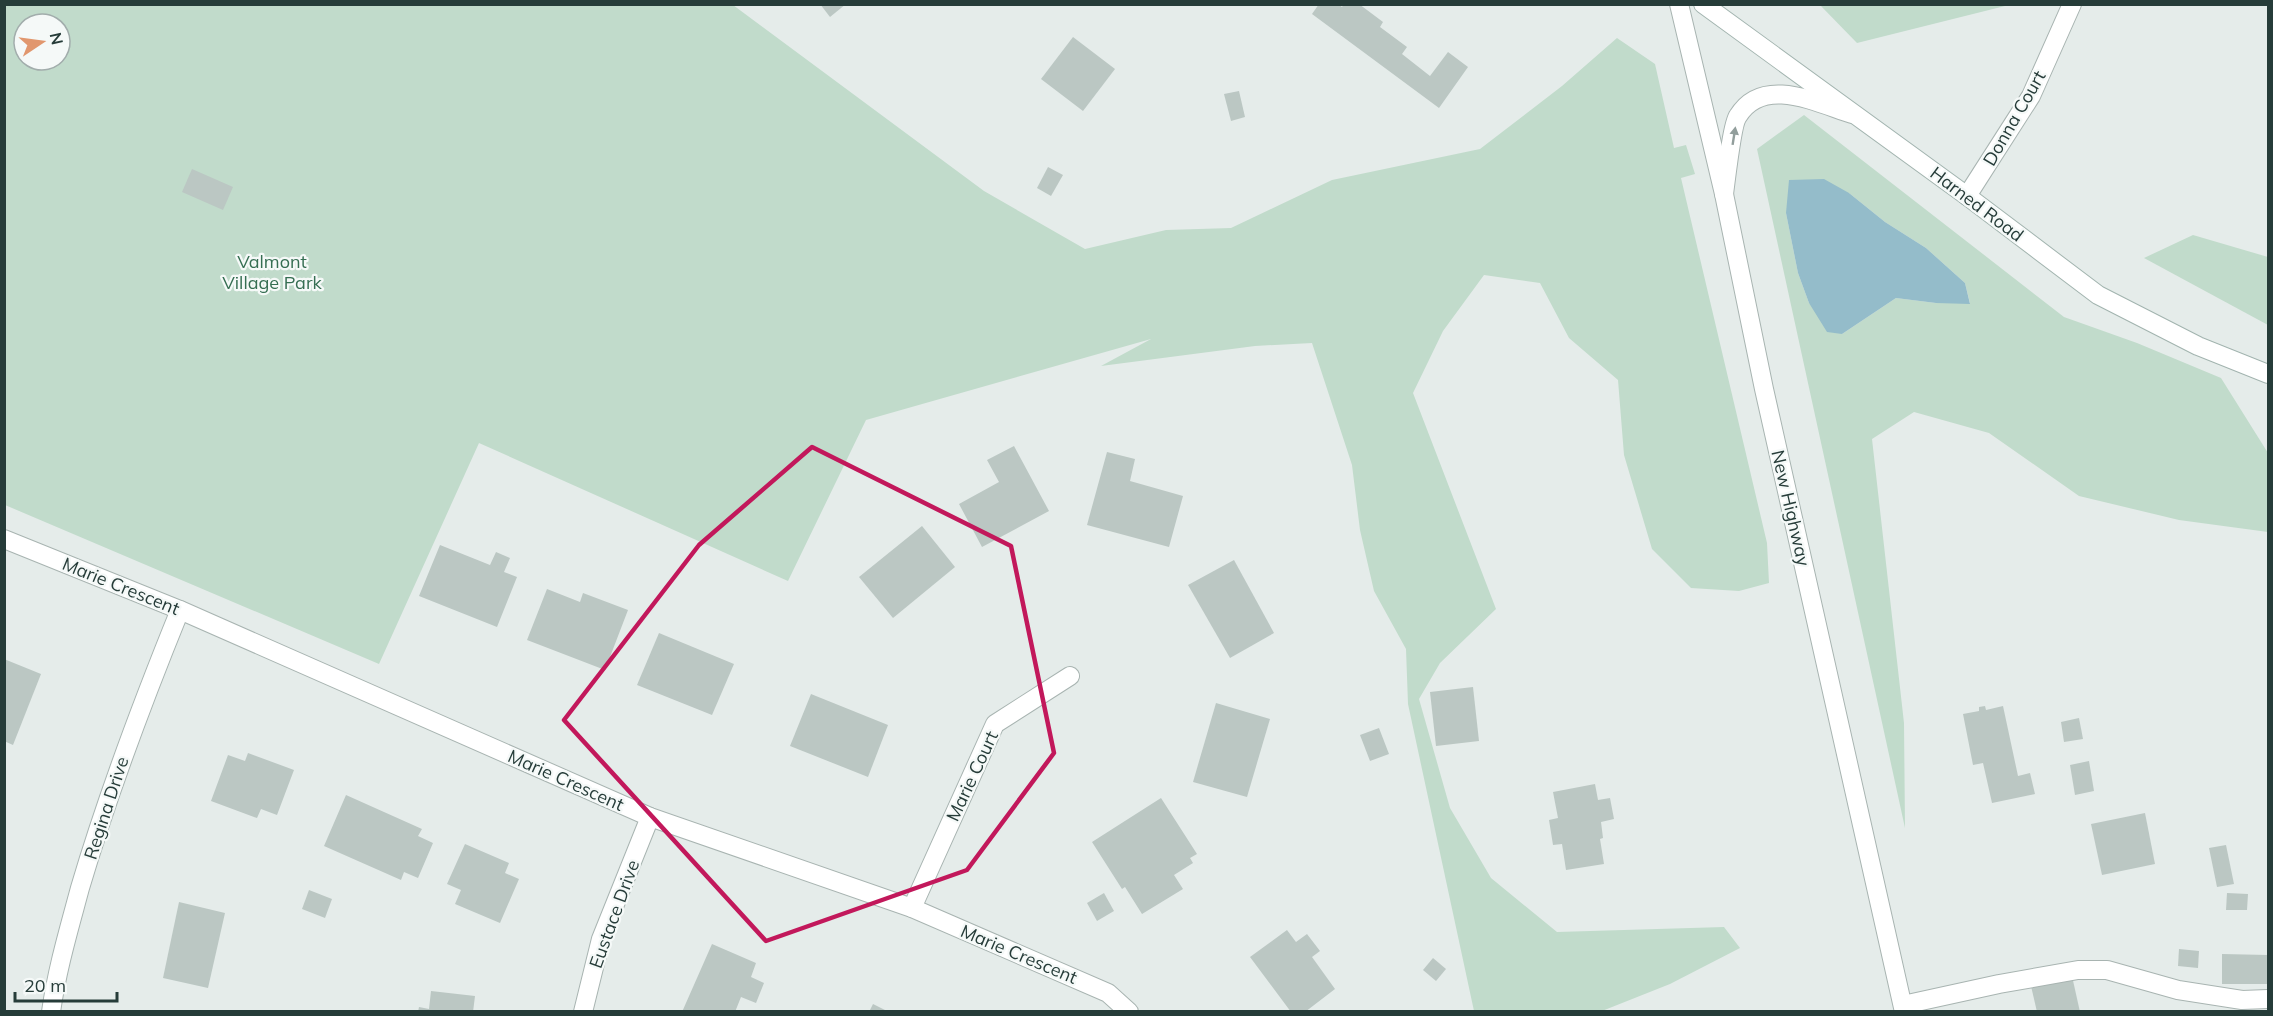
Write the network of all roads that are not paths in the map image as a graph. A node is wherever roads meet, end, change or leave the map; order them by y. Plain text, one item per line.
1 (1679, 4) edge
2 (1703, 4) edge
3 (2072, 4) edge
4 (1855, 114) junction
5 (1724, 194) junction
6 (1967, 196) junction
7 (2268, 374) edge
8 (4, 540) edge
9 (180, 609) junction
10 (1070, 676) dead end
11 (650, 817) junction
12 (912, 908) junction
13 (2268, 999) edge
14 (1903, 1008) edge
15 (51, 1011) edge
16 (583, 1011) edge
17 (1129, 1011) edge

1 - 5 street, New Highway
2 - 4 street, Harned Road
3 - 6 street, Donna Court
5 -> 4 street
4 - 6 street, Harned Road
5 - 14 street, New Highway
6 - 7 street, Harned Road
8 - 9 street, Marie Crescent
9 - 11 street, Marie Crescent
9 - 15 street, Regina Drive
10 - 12 street, Marie Court
11 - 12 street, Marie Crescent
11 - 16 street, Eustace Drive
12 - 17 street, Marie Crescent
13 - 14 street

